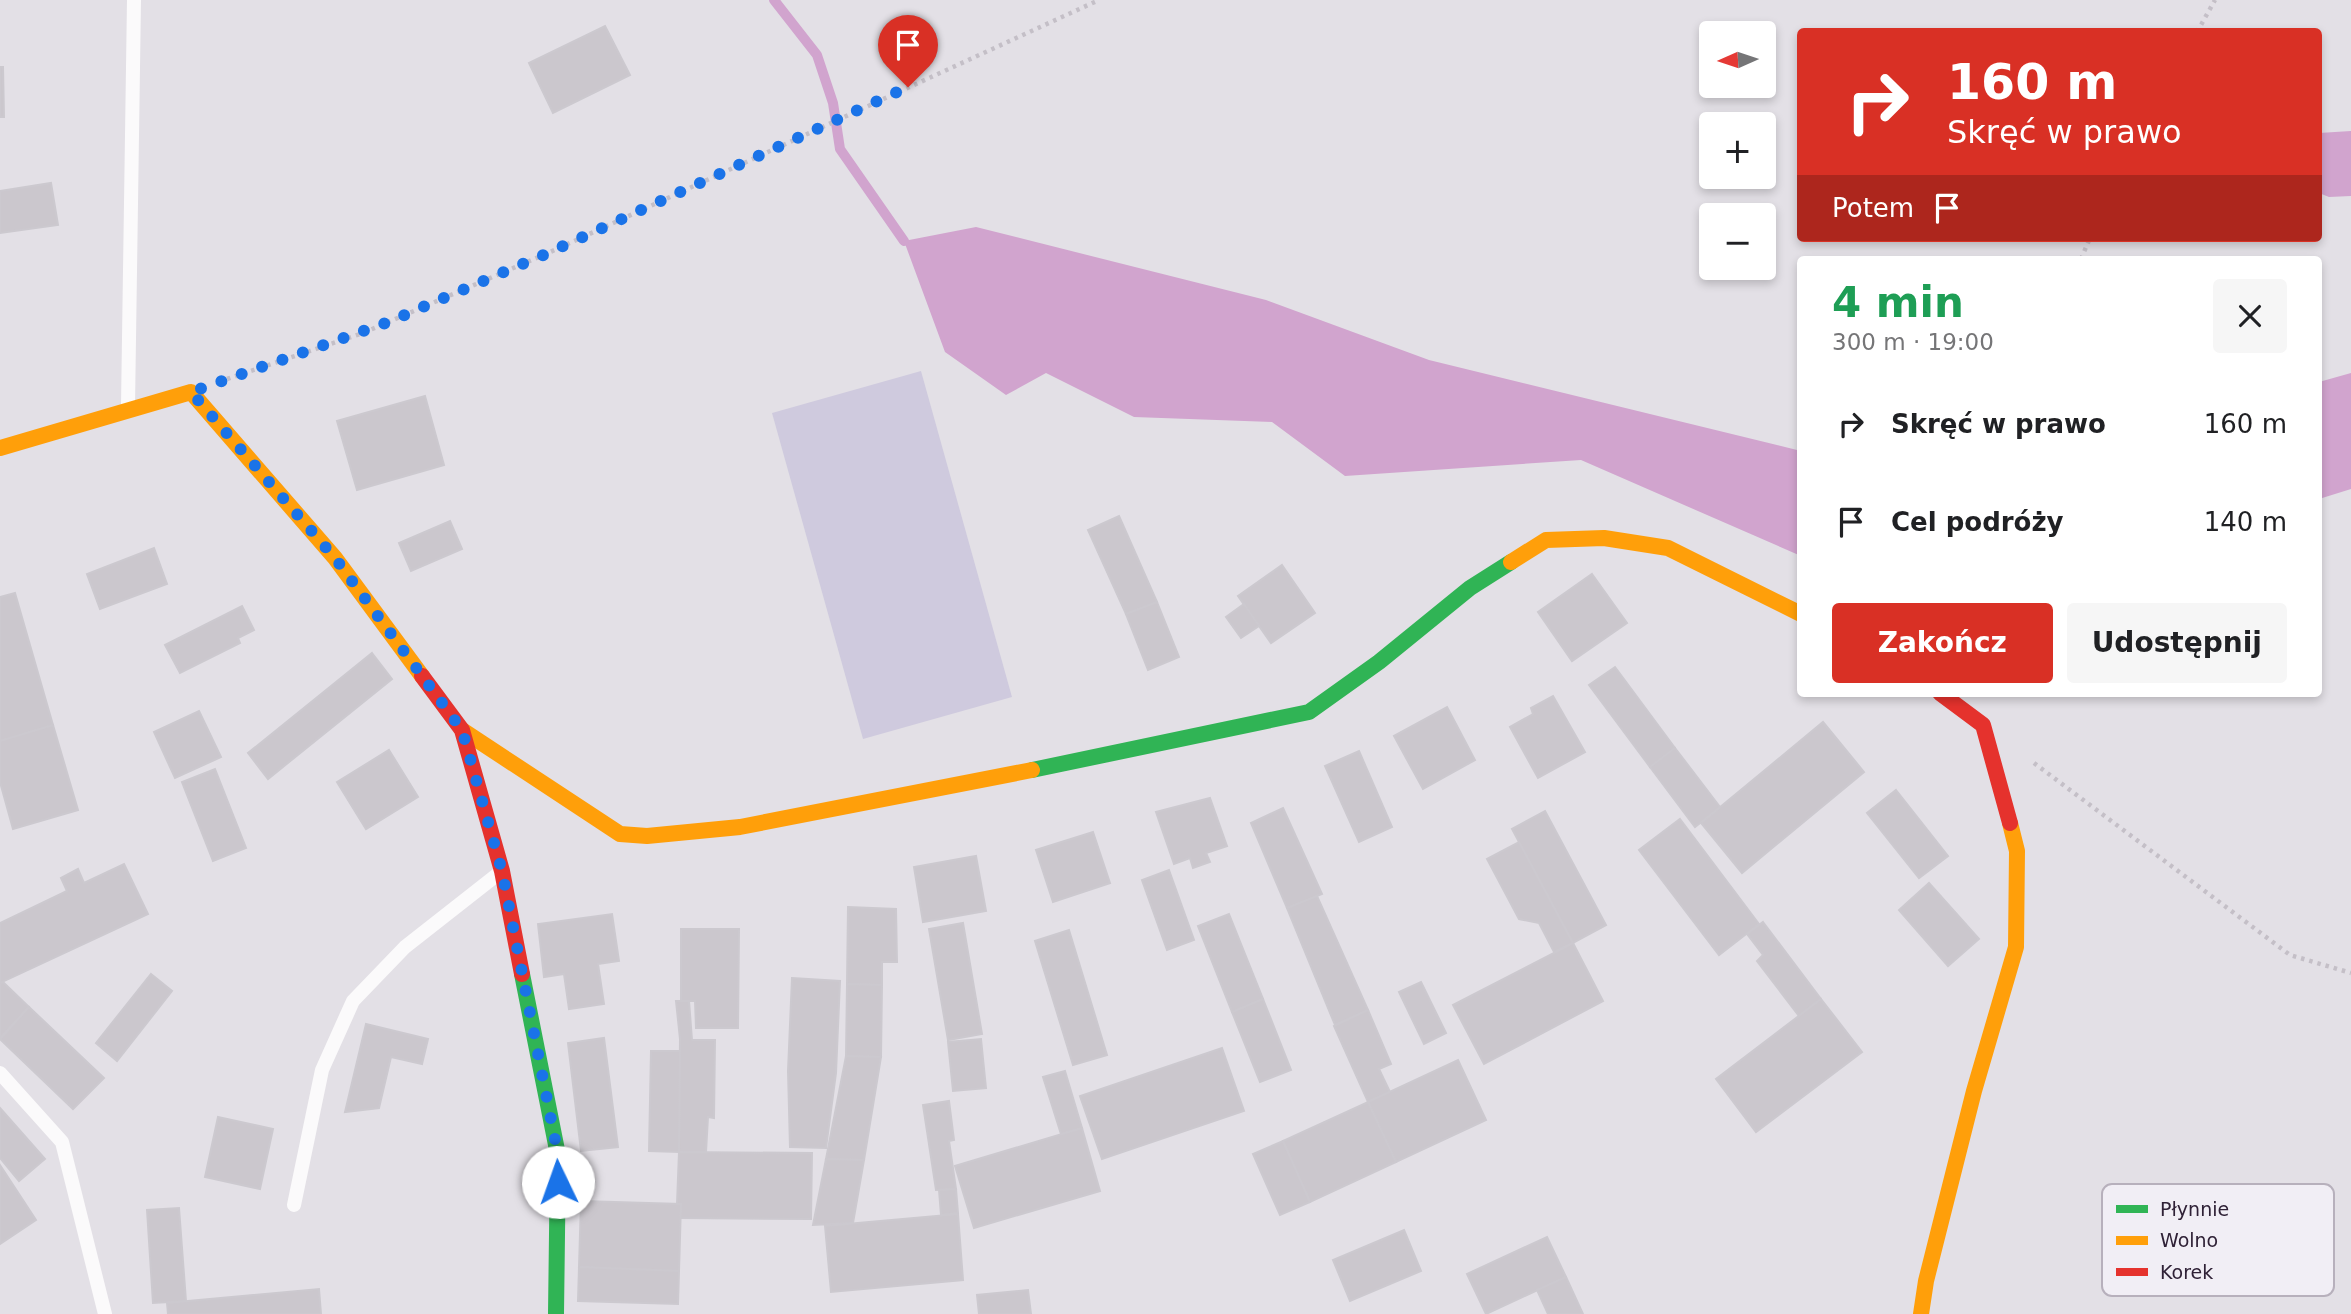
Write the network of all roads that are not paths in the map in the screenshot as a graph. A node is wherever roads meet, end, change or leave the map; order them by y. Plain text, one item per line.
1 (134, 0) edge
2 (128, 411) junction
3 (0, 449) edge
4 (1797, 612) edge
5 (1945, 697) edge
6 (462, 730) junction
7 (502, 871) junction
8 (0, 1073) edge
9 (294, 1205) dead end
10 (105, 1314) edge
11 (556, 1314) edge
12 (1921, 1314) edge

1 - 2 lane
2 - 3 street
2 - 6 street
4 - 6 street
5 - 12 street
6 - 7 street
7 - 9 lane
7 - 11 street
8 - 10 lane

